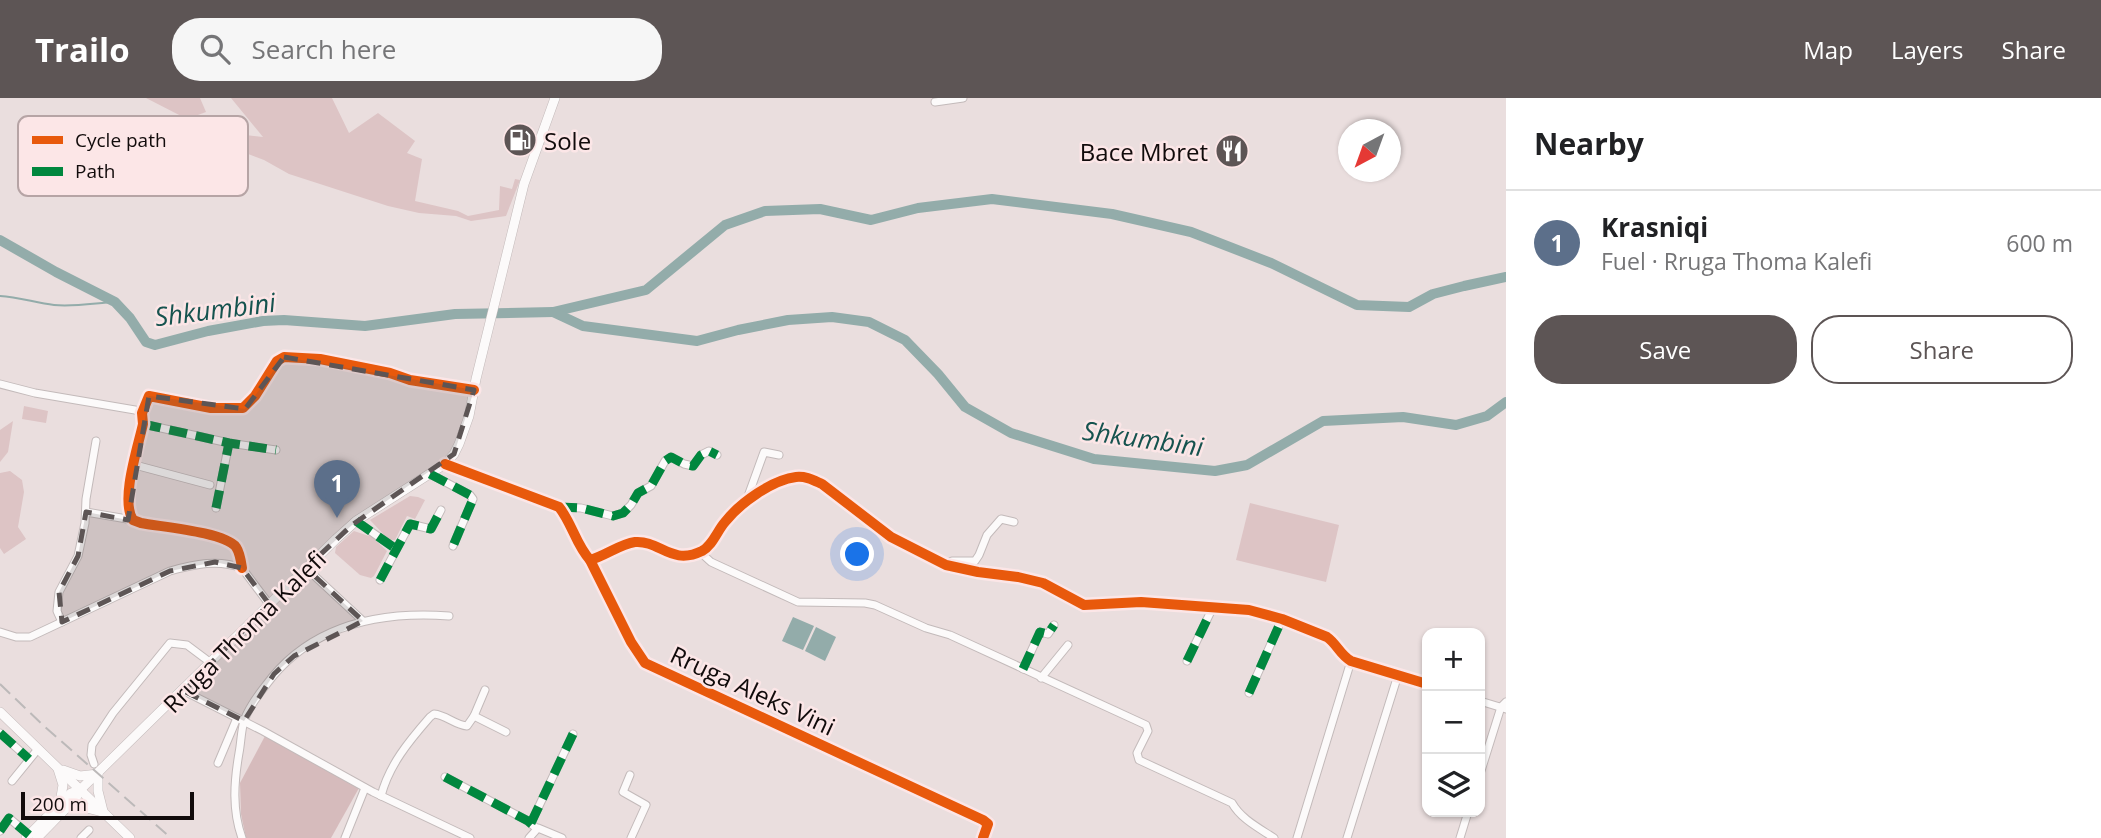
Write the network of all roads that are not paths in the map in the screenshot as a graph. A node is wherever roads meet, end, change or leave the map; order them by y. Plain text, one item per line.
1 (555, 98) edge
2 (962, 98) edge
3 (934, 102) dead end
4 (0, 384) edge
5 (474, 390) junction
6 (142, 413) junction
7 (143, 424) junction
8 (96, 441) dead end
9 (229, 443) junction
10 (276, 450) dead end
11 (717, 455) dead end
12 (779, 455) dead end
13 (445, 464) junction
14 (135, 465) junction
15 (430, 474) junction
16 (210, 485) dead end
17 (747, 499) junction
18 (559, 507) junction
19 (216, 508) dead end
20 (441, 510) dead end
21 (86, 512) junction
22 (133, 520) junction
23 (356, 522) junction
24 (1014, 522) dead end
25 (453, 546) dead end
26 (396, 549) junction
27 (700, 552) junction
28 (590, 560) junction
29 (946, 565) junction
30 (242, 568) junction
31 (306, 568) junction
32 (380, 580) dead end
33 (270, 604) junction
34 (1213, 607) junction
35 (449, 616) dead end
36 (1282, 619) junction
37 (363, 621) junction
38 (62, 622) junction
39 (1055, 625) dead end
40 (0, 632) edge
41 (1068, 645) dead end
42 (1187, 661) dead end
43 (1351, 662) junction
44 (211, 663) junction
45 (1023, 669) junction
46 (1398, 675) junction
47 (1041, 678) junction
48 (1422, 682) edge
49 (485, 690) dead end
50 (184, 691) junction
51 (1249, 693) dead end
52 (1485, 702) edge
53 (1504, 706) edge
54 (474, 716) junction
55 (2, 718) edge
56 (241, 720) junction
57 (506, 732) dead end
58 (0, 733) edge
59 (573, 734) dead end
60 (38, 749) junction
61 (29, 759) junction
62 (1485, 760) edge
63 (218, 763) dead end
64 (94, 764) dead end
65 (58, 768) junction
66 (98, 774) junction
67 (630, 775) dead end
68 (445, 777) dead end
69 (12, 781) dead end
70 (365, 788) junction
71 (80, 790) junction
72 (381, 796) junction
73 (63, 806) junction
74 (104, 813) junction
75 (1466, 817) edge
76 (534, 826) junction
77 (89, 830) dead end
78 (0, 831) edge
79 (31, 837) edge
80 (81, 838) edge
81 (130, 838) edge
82 (242, 838) edge
83 (345, 838) edge
84 (470, 838) edge
85 (529, 838) edge
86 (562, 838) edge
87 (631, 838) edge
88 (983, 838) edge
89 (1274, 838) edge
90 (1297, 838) edge
91 (1347, 838) edge
92 (1460, 838) edge

1 - 5 main road, Rruga Thoma Kalefi
2 - 3 street
4 - 6 street
5 - 6 street
5 - 13 main road, Rruga Thoma Kalefi
6 - 7 street
7 - 9 street
7 - 14 street
8 - 21 street
9 - 10 street
9 - 19 street
11 - 18 street
12 - 17 street
13 - 15 main road, Rruga Thoma Kalefi
13 - 18 street
14 - 16 street
14 - 22 street
15 - 23 main road, Rruga Thoma Kalefi
15 - 25 street
17 - 27 street
17 - 29 street
18 - 28 street, Rruga Aleks Vini
20 - 26 street
21 - 22 street
21 - 38 street
22 - 30 street
23 - 26 street
23 - 31 main road, Rruga Thoma Kalefi
24 - 29 street
26 - 32 street
27 - 28 street
27 - 45 street
28 - 88 street, Rruga Aleks Vini
29 - 34 street
30 - 33 street
30 - 38 street
31 - 33 main road, Rruga Thoma Kalefi
31 - 37 street
33 - 44 main road, Rruga Thoma Kalefi
34 - 36 street
34 - 42 street
35 - 37 street
36 - 43 street
36 - 51 street
37 - 56 street
38 - 40 street
39 - 45 street
41 - 47 street
43 - 46 street
43 - 90 street
44 - 50 main road, Rruga Thoma Kalefi
44 - 64 street
45 - 47 street
46 - 48 street
46 - 91 street
47 - 89 street
49 - 54 street
50 - 56 street
50 - 66 main road, Rruga Thoma Kalefi
52 - 53 street
53 - 62 street
54 - 57 street
54 - 72 street
55 - 60 main road
56 - 63 street
56 - 70 street
56 - 82 street
58 - 61 street
59 - 76 street
60 - 61 street
60 - 65 main road
61 - 69 street
65 - 66 main road
65 - 71 main road
65 - 73 main road
66 - 71 main road, Rruga Thoma Kalefi
66 - 74 main road
67 - 87 street
68 - 76 street
70 - 72 street
70 - 83 street
71 - 73 main road, Rruga Thoma Kalefi
71 - 74 main road
72 - 84 street
73 - 74 main road
73 - 79 main road, Rruga Thoma Kalefi
74 - 81 main road
75 - 92 street
76 - 85 street
76 - 86 street
77 - 80 street
78 - 79 street

